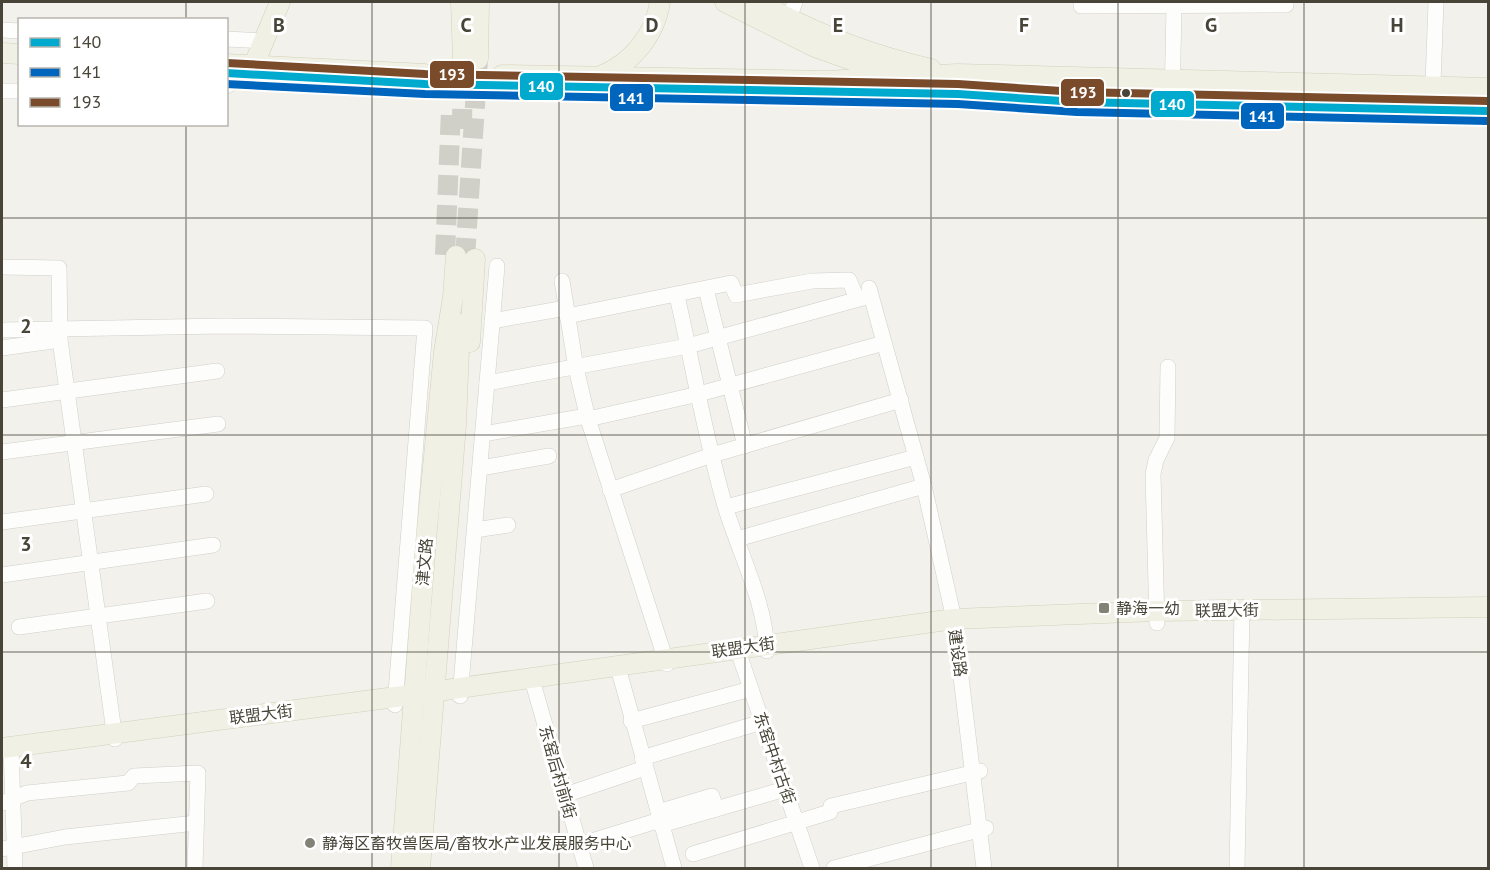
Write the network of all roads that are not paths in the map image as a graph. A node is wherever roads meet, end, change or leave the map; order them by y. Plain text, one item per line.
1 (280, 2) edge
2 (460, 2) edge
3 (479, 2) edge
4 (660, 2) edge
5 (725, 2) edge
6 (758, 2) edge
7 (1081, 2) edge
8 (1286, 2) edge
9 (1436, 2) edge
10 (1174, 7) junction
11 (790, 17) edge
12 (2, 30) edge
13 (18, 31) edge
14 (228, 39) edge
15 (264, 41) junction
16 (2, 53) edge
17 (18, 54) edge
18 (228, 64) edge
19 (2, 66) edge
20 (18, 67) edge
21 (252, 69) junction
22 (228, 73) edge
23 (957, 74) junction
24 (599, 77) junction
25 (902, 77) junction
26 (502, 80) junction
27 (1172, 82) junction
28 (228, 85) edge
29 (1433, 87) junction
30 (1488, 88) edge
31 (2, 91) edge
32 (18, 91) edge
33 (958, 94) junction
34 (1172, 105) junction
35 (1432, 110) junction
36 (1488, 111) edge
37 (497, 266) dead end
38 (2, 267) edge
39 (562, 281) dead end
40 (706, 289) junction
41 (865, 294) junction
42 (677, 296) junction
43 (566, 312) junction
44 (492, 321) junction
45 (2, 330) edge
46 (60, 334) junction
47 (718, 338) junction
48 (884, 343) junction
49 (688, 345) junction
50 (2, 348) edge
51 (1168, 367) dead end
52 (576, 368) junction
53 (217, 371) dead end
54 (487, 383) junction
55 (730, 385) junction
56 (67, 391) junction
57 (699, 394) junction
58 (2, 400) edge
59 (901, 400) junction
60 (587, 418) junction
61 (218, 424) dead end
62 (483, 434) junction
63 (74, 443) junction
64 (745, 446) junction
65 (2, 452) edge
66 (712, 455) junction
67 (549, 456) dead end
68 (916, 457) junction
69 (481, 468) junction
70 (924, 486) junction
71 (610, 490) junction
72 (206, 494) dead end
73 (726, 507) junction
74 (84, 511) junction
75 (2, 522) edge
76 (508, 525) dead end
77 (475, 530) junction
78 (737, 539) junction
79 (213, 545) dead end
80 (91, 562) junction
81 (2, 575) edge
82 (207, 601) dead end
83 (1488, 607) edge
84 (98, 614) junction
85 (1242, 616) junction
86 (1156, 617) junction
87 (1488, 619) edge
88 (956, 624) junction
89 (19, 627) dead end
90 (767, 647) junction
91 (738, 651) junction
92 (666, 661) junction
93 (617, 668) junction
94 (532, 680) junction
95 (751, 689) junction
96 (460, 691) junction
97 (432, 695) junction
98 (404, 700) junction
99 (631, 721) junction
100 (762, 722) junction
101 (114, 736) junction
102 (6, 750) edge
103 (644, 763) junction
104 (977, 772) junction
105 (785, 789) junction
106 (565, 795) junction
107 (7, 801) edge
108 (659, 819) junction
109 (196, 823) junction
110 (797, 823) junction
111 (983, 829) junction
112 (579, 845) junction
113 (8, 847) edge
114 (693, 854) dead end
115 (15, 868) edge
116 (195, 868) edge
117 (401, 868) edge
118 (420, 868) edge
119 (586, 868) edge
120 (674, 868) edge
121 (812, 868) edge
122 (834, 868) edge
123 (984, 868) edge
124 (990, 868) edge
125 (1237, 868) edge

1 - 15 main road
2 - 3 main road
4 - 24 main road
5 - 11 main road
6 - 11 main road
7 - 10 street
8 - 10 street
9 - 29 street
10 - 27 street
11 - 23 main road
11 - 25 main road
12 - 13 street
14 - 15 street
15 - 21 main road
16 - 17 main road
18 - 21 main road
19 - 20 main road
21 - 22 main road
21 - 26 main road
21 - 28 street
23 - 25 main road
23 - 27 main road
24 - 25 main road
24 - 26 main road
25 - 33 main road
26 - 33 main road
27 - 29 main road
27 - 34 street
29 - 30 main road
29 - 35 street
31 - 32 street
33 - 34 main road
34 - 35 main road
35 - 36 main road
37 - 44 street
38 - 46 street
39 - 43 street
40 - 41 street
40 - 42 street
40 - 47 street
41 - 47 street
41 - 48 street, 建设路
42 - 43 street
42 - 49 street
43 - 44 street
43 - 52 street
44 - 54 street
45 - 46 street
46 - 50 street
46 - 56 street
46 - 98 street
47 - 49 street
47 - 55 street
48 - 55 street
48 - 59 street, 建设路
49 - 52 street
49 - 57 street
51 - 86 street
52 - 54 street
52 - 60 street
53 - 56 street
54 - 62 street
55 - 57 street
55 - 64 street
56 - 58 street
56 - 63 street
57 - 60 street
57 - 66 street
59 - 64 street
59 - 68 street, 建设路
60 - 62 street
60 - 71 street
61 - 63 street
62 - 69 street
63 - 65 street
63 - 74 street
64 - 66 street
66 - 71 street
66 - 73 street
67 - 69 street
68 - 70 street, 建设路
68 - 73 street
69 - 77 street
70 - 78 street
70 - 88 street, 建设路
71 - 92 street
72 - 74 street
73 - 78 street
74 - 75 street
74 - 80 street
76 - 77 street
77 - 96 street
78 - 90 street
79 - 80 street
80 - 81 street
80 - 84 street
82 - 84 street
83 - 85 main road, 联盟大街
84 - 89 street
84 - 101 street
85 - 86 main road, 联盟大街
85 - 87 main road
85 - 125 street
86 - 88 main road, 联盟大街
88 - 90 main road, 联盟大街
88 - 104 street, 建设路
90 - 91 main road, 联盟大街
91 - 92 main road, 联盟大街
91 - 95 street, 东窑中村古街
92 - 93 main road, 联盟大街
93 - 94 main road, 联盟大街
93 - 99 street
94 - 96 main road, 联盟大街
94 - 106 street, 东窑后村前街
95 - 99 street
95 - 100 street, 东窑中村古街
96 - 97 main road, 联盟大街
97 - 98 main road, 联盟大街
97 - 98 main road, 津文路
97 - 118 main road, 津文路
98 - 101 main road, 联盟大街
98 - 117 main road, 津文路
99 - 103 street
100 - 103 street
100 - 105 street, 东窑中村古街
101 - 102 main road, 联盟大街
102 - 107 street
103 - 106 street
103 - 108 street
104 - 110 street
104 - 111 street, 建设路
105 - 108 street
105 - 110 street, 东窑中村古街
106 - 112 street, 东窑后村前街
107 - 109 street
107 - 113 street
108 - 112 street
108 - 120 street
109 - 113 street
109 - 116 street
110 - 114 street
110 - 121 street, 东窑中村古街
111 - 122 street
111 - 123 street, 建设路
111 - 124 street, 建设路
112 - 119 street, 东窑后村前街
113 - 115 street

